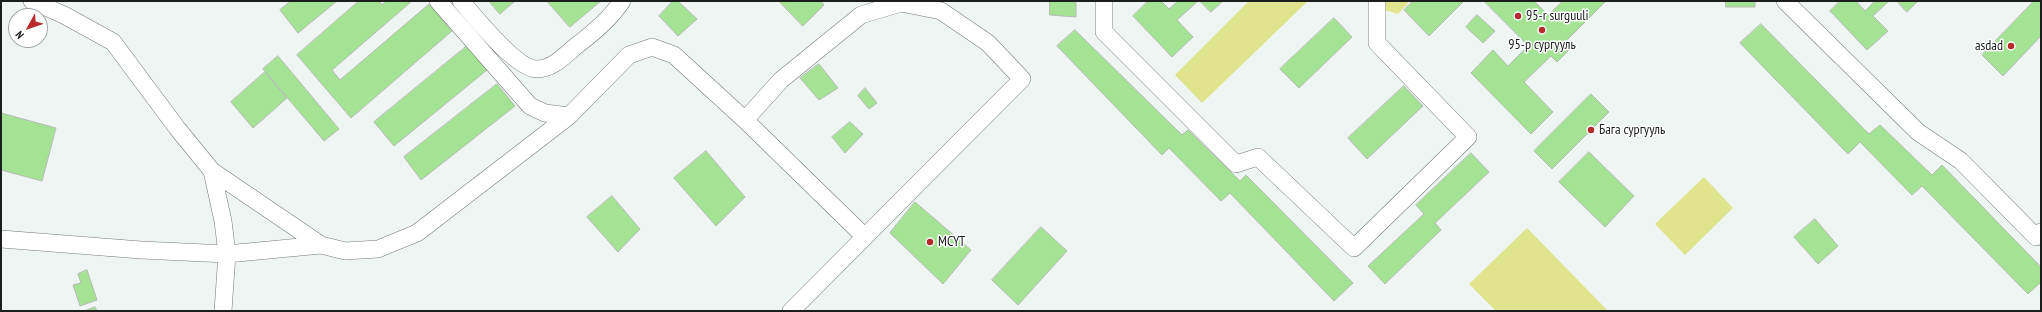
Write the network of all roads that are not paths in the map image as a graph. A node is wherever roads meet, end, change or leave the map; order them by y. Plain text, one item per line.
1 (32, 1) edge
2 (438, 1) edge
3 (461, 1) edge
4 (622, 1) edge
5 (1104, 1) edge
6 (1378, 1) edge
7 (1785, 1) edge
8 (569, 116) junction
9 (745, 120) junction
10 (212, 171) junction
11 (2041, 232) edge
12 (864, 236) junction
13 (1, 239) edge
14 (321, 245) junction
15 (227, 254) junction
16 (223, 311) edge
17 (791, 311) edge

1 - 10 street
2 - 8 street
3 - 4 street
5 - 6 street
7 - 11 street
8 - 9 street
8 - 14 street
9 - 12 street
9 - 12 street
10 - 14 street
10 - 15 street
12 - 17 street
13 - 15 street
14 - 15 street
15 - 16 street

